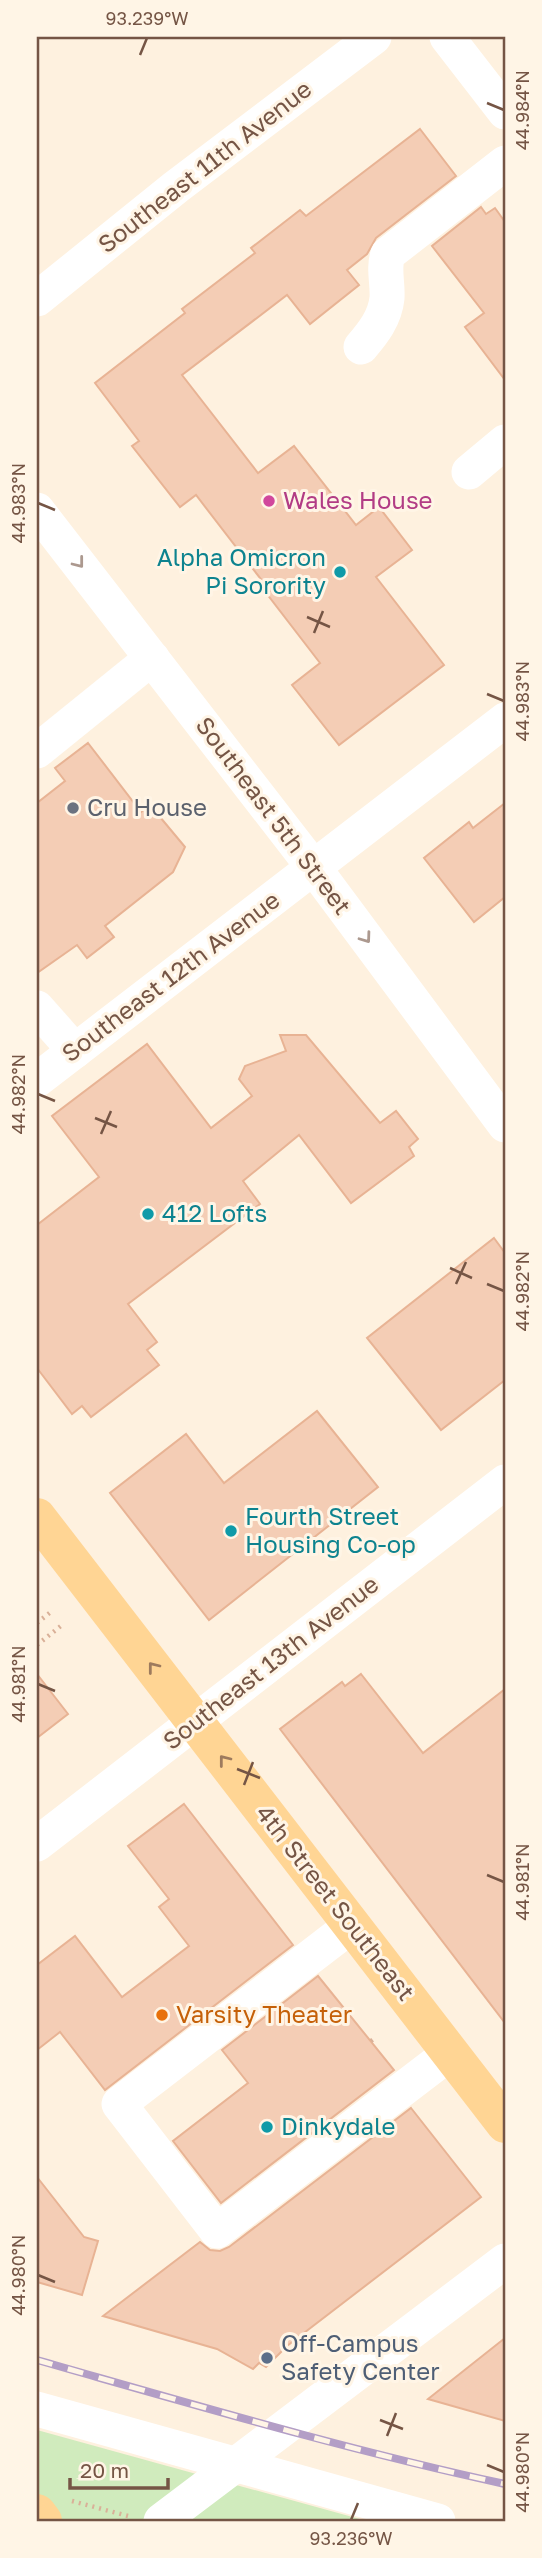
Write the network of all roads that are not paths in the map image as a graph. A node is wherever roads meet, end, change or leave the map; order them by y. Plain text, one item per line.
1 (374, 37) edge
2 (447, 37) edge
3 (505, 112) edge
4 (505, 163) edge
5 (37, 299) edge
6 (361, 347) dead end
7 (505, 442) edge
8 (469, 472) dead end
9 (37, 510) edge
10 (152, 658) junction
11 (505, 720) edge
12 (37, 751) edge
13 (314, 868) junction
14 (37, 1008) edge
15 (75, 1051) junction
16 (37, 1080) edge
17 (505, 1125) edge
18 (505, 1482) edge
19 (37, 1517) edge
20 (195, 1721) junction
21 (37, 1844) edge
22 (352, 1926) junction
23 (450, 2053) junction
24 (505, 2124) edge
25 (505, 2261) edge
26 (37, 2409) edge
27 (148, 2520) edge
28 (438, 2521) edge

1 - 5 street, Southeast 11th Avenue
2 - 3 street
4 - 6 street
7 - 8 street
9 -> 10 street, Southeast 5th Street
10 - 12 street
10 - 13 street, Southeast 5th Street
11 - 13 street, Southeast 12th Avenue
13 - 15 street, Southeast 12th Avenue
13 -> 17 street, Southeast 5th Street
14 - 15 street
15 - 16 street, Southeast 12th Avenue
18 - 20 street, Southeast 13th Avenue
20 -> 19 main road, 4th Street Southeast
20 - 21 street, Southeast 13th Avenue
22 -> 20 main road, 4th Street Southeast
22 - 23 main road, 4th Street Southeast
22 - 23 street
23 - 24 main road, 4th Street Southeast
25 - 27 street
26 - 28 street

